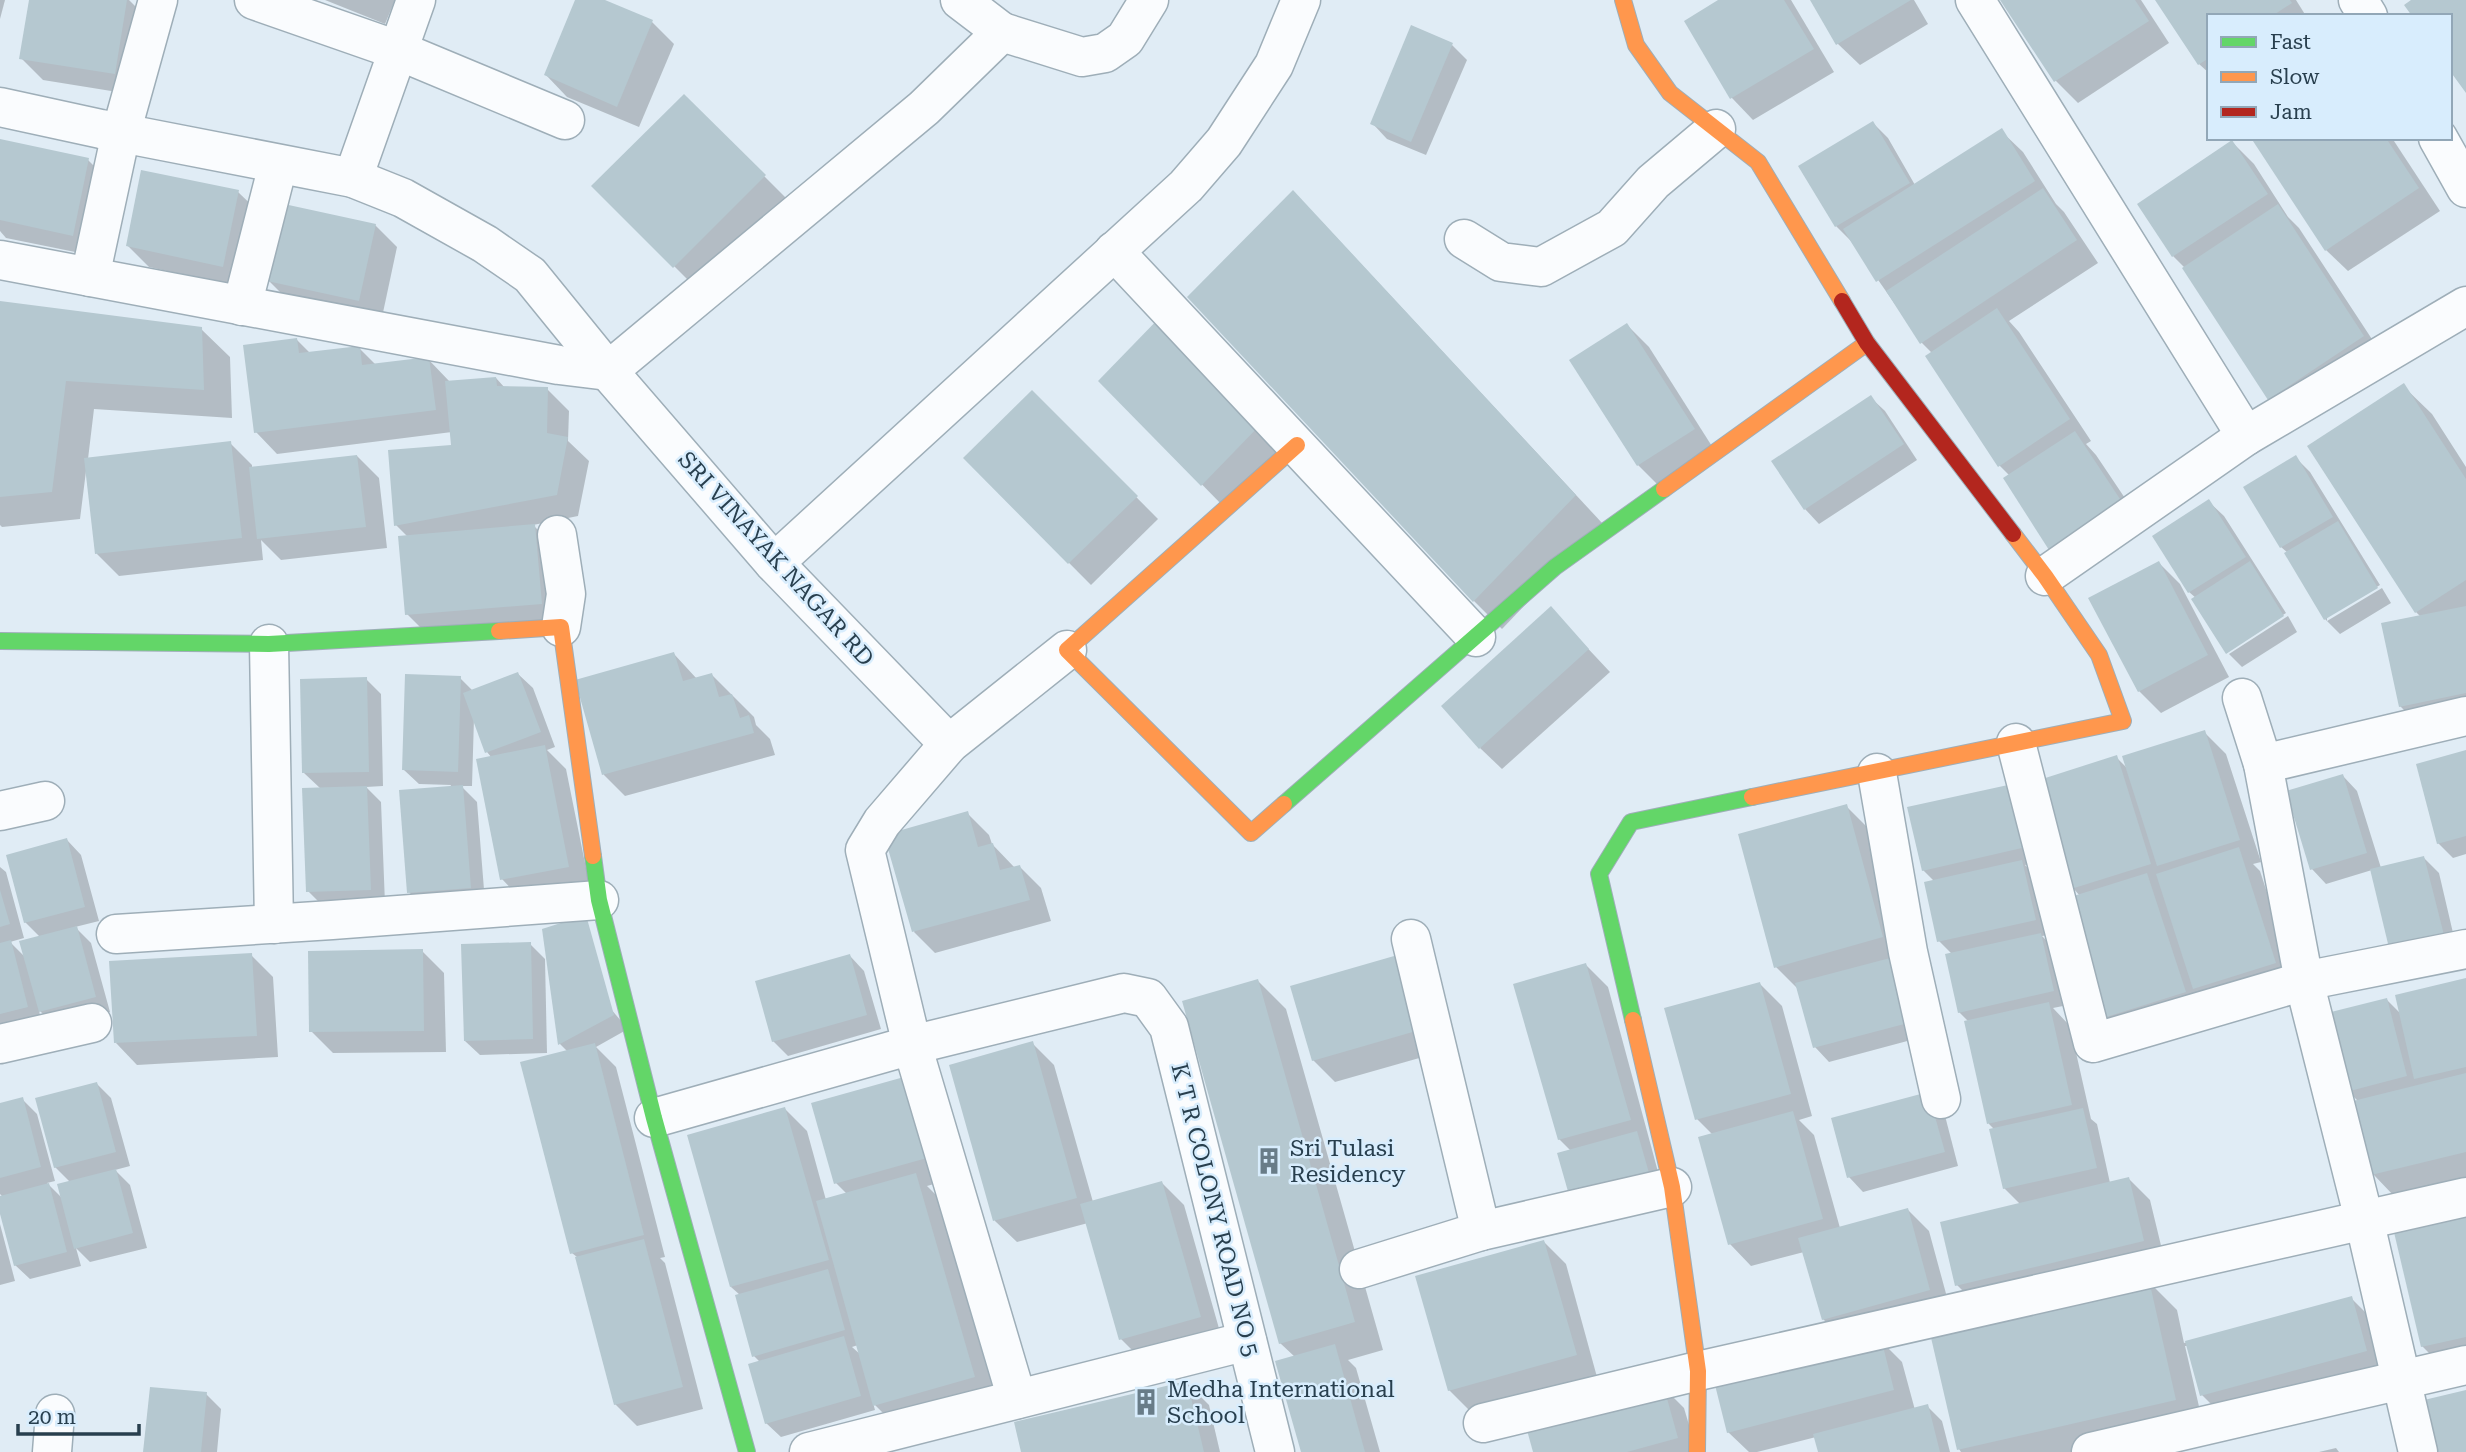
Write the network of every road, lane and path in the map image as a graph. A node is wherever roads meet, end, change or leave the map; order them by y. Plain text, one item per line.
1 (158, 0) edge
2 (254, 0) edge
3 (416, 0) edge
4 (960, 0) edge
5 (1149, 0) edge
6 (1301, 0) edge
7 (1623, 0) edge
8 (1975, 0) edge
9 (1002, 32) junction
10 (397, 50) junction
11 (0, 107) edge
12 (565, 120) dead end
13 (1716, 129) junction
14 (121, 133) junction
15 (2439, 140) edge
16 (278, 165) junction
17 (353, 178) junction
18 (2466, 188) edge
19 (1464, 239) dead end
20 (1114, 251) junction
21 (0, 260) edge
22 (90, 277) junction
23 (242, 306) junction
24 (2466, 306) edge
25 (1867, 343) junction
26 (608, 371) junction
27 (2246, 436) junction
28 (1297, 445) junction
29 (556, 535) dead end
30 (774, 562) junction
31 (2045, 576) junction
32 (561, 627) junction
33 (1476, 637) junction
34 (0, 641) edge
35 (269, 644) junction
36 (1068, 650) junction
37 (2242, 698) dead end
38 (2466, 716) edge
39 (2016, 743) junction
40 (949, 744) junction
41 (2263, 764) junction
42 (1877, 773) junction
43 (45, 801) dead end
44 (0, 811) edge
45 (599, 900) junction
46 (274, 924) junction
47 (116, 933) dead end
48 (1410, 939) dead end
49 (2466, 948) edge
50 (2304, 981) junction
51 (92, 1023) dead end
52 (0, 1044) edge
53 (912, 1045) junction
54 (1941, 1099) dead end
55 (654, 1118) junction
56 (1672, 1187) junction
57 (2466, 1196) edge
58 (2364, 1219) junction
59 (1481, 1231) junction
60 (1359, 1269) dead end
61 (1247, 1341) junction
62 (2466, 1365) edge
63 (1698, 1371) junction
64 (2401, 1380) junction
65 (1017, 1399) junction
66 (55, 1414) dead end
67 (1483, 1423) dead end
68 (52, 1452) edge
69 (747, 1452) edge
70 (809, 1452) edge
71 (1275, 1452) edge
72 (1697, 1452) edge
73 (2091, 1452) edge
74 (2418, 1452) edge

1 - 14 street
2 - 10 street
3 - 10 street
4 - 9 street
5 - 9 street
6 - 20 street
7 - 13 street
8 - 27 street
9 - 26 street
10 - 12 street
10 - 17 street
11 - 14 street, SRI VINAYAK NAGAR RD
13 - 19 street
13 - 25 street
14 - 16 street, SRI VINAYAK NAGAR RD
14 - 22 street
15 - 18 street
16 - 17 street, SRI VINAYAK NAGAR RD
16 - 23 street
17 - 26 street, SRI VINAYAK NAGAR RD
20 - 28 street
20 - 30 street
21 - 22 street
22 - 23 street
23 - 26 street
24 - 27 street
25 - 31 street
25 - 33 street
26 - 30 street, SRI VINAYAK NAGAR RD
27 - 31 street
28 - 33 street
28 - 36 street
29 - 32 street
30 - 40 street, SRI VINAYAK NAGAR RD
31 - 39 street
32 - 35 street
32 - 45 street
33 - 36 street
34 - 35 street
35 - 46 street
36 - 40 street
37 - 41 street
38 - 41 street
39 - 42 street
39 - 50 street
40 - 53 street
41 - 50 street
42 - 54 street
42 - 56 street
43 - 44 street
45 - 46 street
45 - 55 street
46 - 47 street
48 - 59 street
49 - 50 street
50 - 58 street
51 - 52 street
53 - 55 street
53 - 61 street, K T R COLONY ROAD NO 5
53 - 65 street
55 - 69 street
56 - 59 street
56 - 63 street
57 - 58 street
58 - 63 street
58 - 64 street
59 - 60 street
61 - 65 street
61 - 71 street, K T R COLONY ROAD NO 5
62 - 64 street
63 - 67 street
63 - 72 street
64 - 73 street
64 - 74 street
65 - 70 street
66 - 68 street

